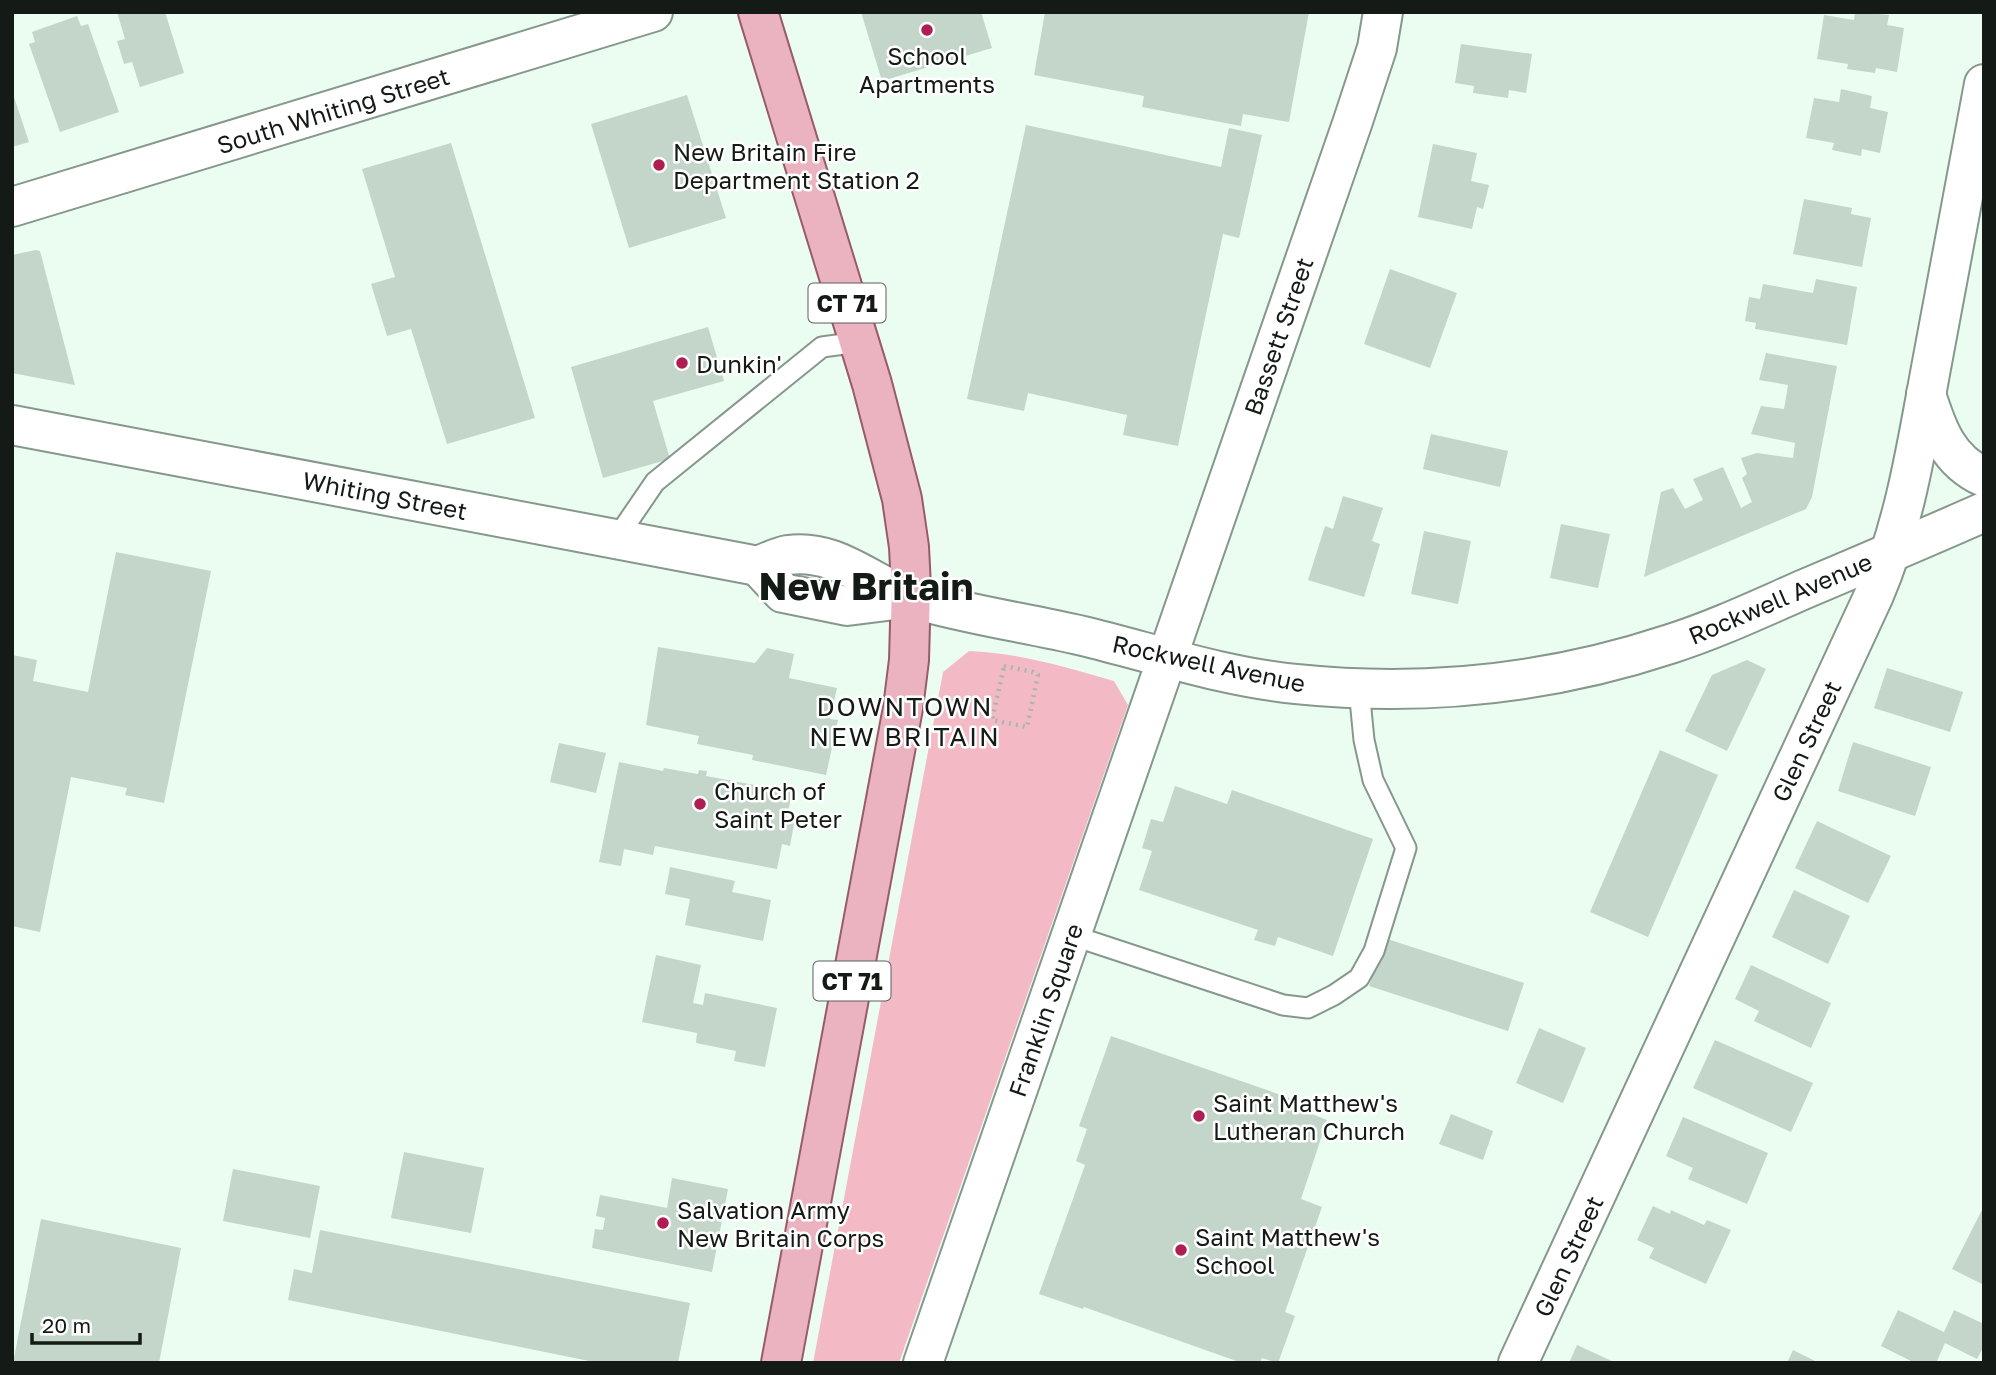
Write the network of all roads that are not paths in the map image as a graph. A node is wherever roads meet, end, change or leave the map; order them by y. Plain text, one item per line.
1 (653, 12) edge
2 (758, 12) edge
3 (1383, 12) edge
4 (1982, 109) edge
5 (12, 207) edge
6 (859, 342) junction
7 (1926, 394) junction
8 (12, 425) edge
9 (1984, 477) edge
10 (1984, 512) edge
11 (616, 539) junction
12 (1890, 553) junction
13 (911, 598) junction
14 (1167, 658) junction
15 (1360, 689) junction
16 (1071, 935) junction
17 (781, 1363) edge
18 (923, 1363) edge
19 (1518, 1363) edge

1 - 5 street, South Whiting Street
2 - 6 main road, CT 71
3 - 14 street, Bassett Street
4 - 7 street, Glen Street
6 - 11 lane
6 - 13 main road, CT 71
7 - 9 street
7 - 12 street, Glen Street
8 - 11 street, Whiting Street
10 - 12 street, Rockwell Avenue
11 - 13 street, Whiting Street
12 - 15 street, Rockwell Avenue
12 - 19 street, Glen Street
13 - 14 street, Rockwell Avenue
13 - 17 main road, CT 71
14 - 15 street, Rockwell Avenue
14 - 16 street, Franklin Square
15 - 16 lane
16 - 18 street, Franklin Square

